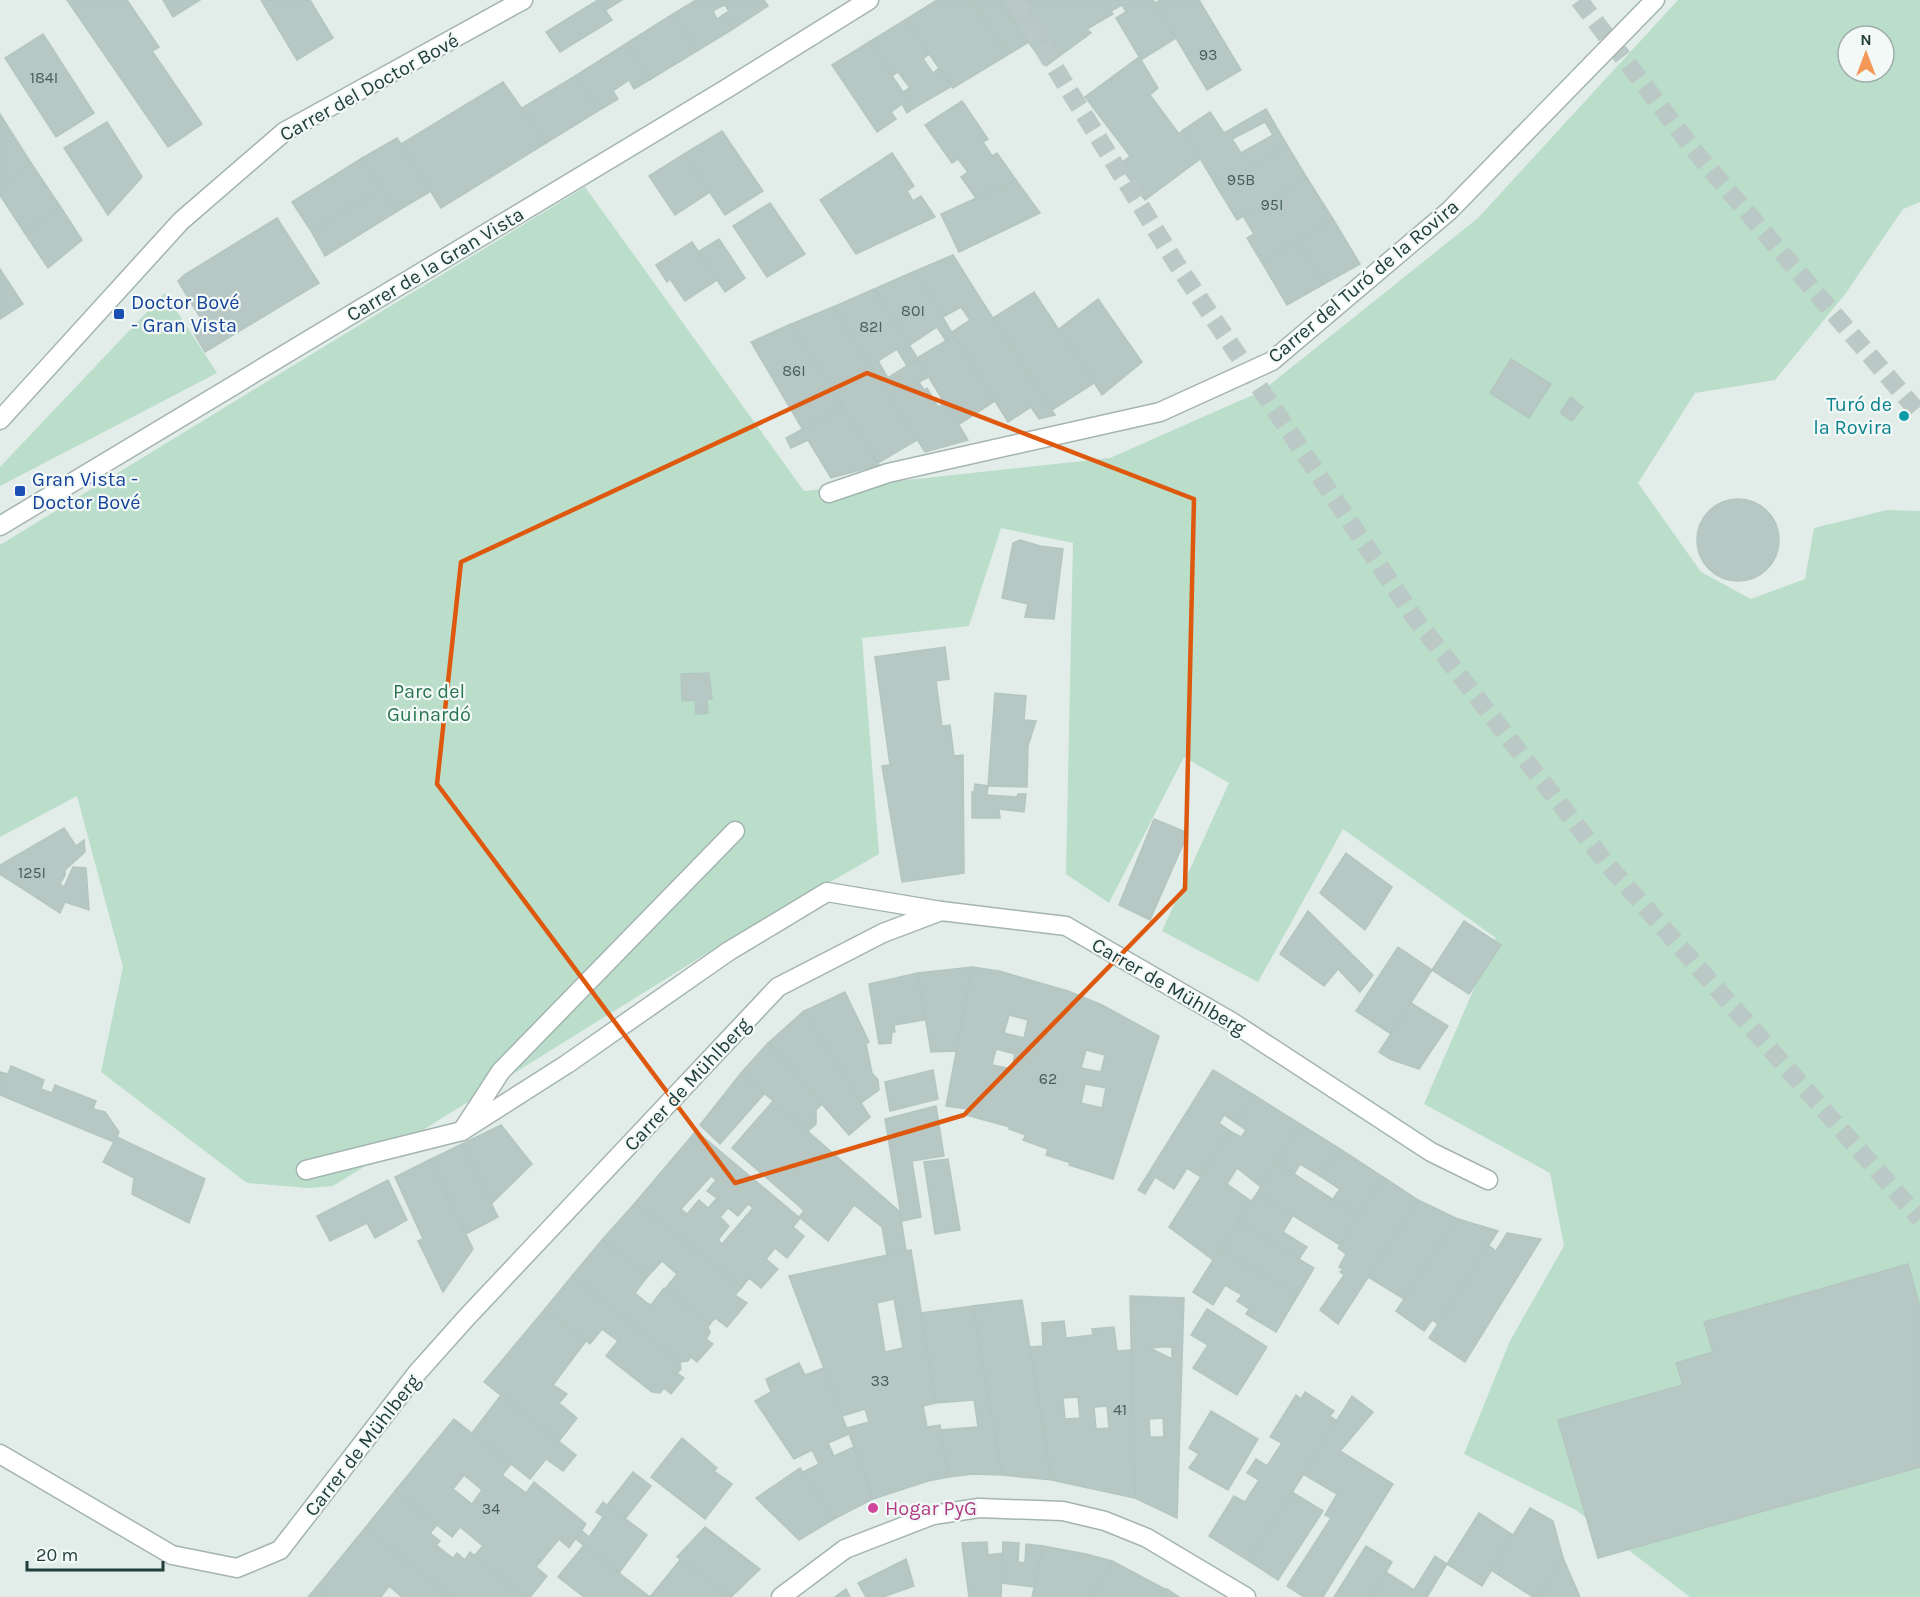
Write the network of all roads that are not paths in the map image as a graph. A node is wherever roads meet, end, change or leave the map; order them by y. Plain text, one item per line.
1 (524, 0) edge
2 (869, 0) edge
3 (1655, 0) edge
4 (0, 420) edge
5 (829, 493) dead end
6 (0, 526) edge
7 (735, 831) dead end
8 (941, 911) junction
9 (462, 1131) junction
10 (306, 1170) dead end
11 (1488, 1180) dead end
12 (0, 1454) edge
13 (781, 1597) edge
14 (1246, 1597) edge

1 - 4 street, Carrer del Doctor Bové
2 - 6 street, Carrer de la Gran Vista
3 - 5 street, Carrer del Turó de la Rovira
7 - 9 street
8 - 9 street
8 - 11 street, Carrer de Mühlberg
8 - 12 street, Carrer de Mühlberg
9 - 10 street
13 - 14 street

